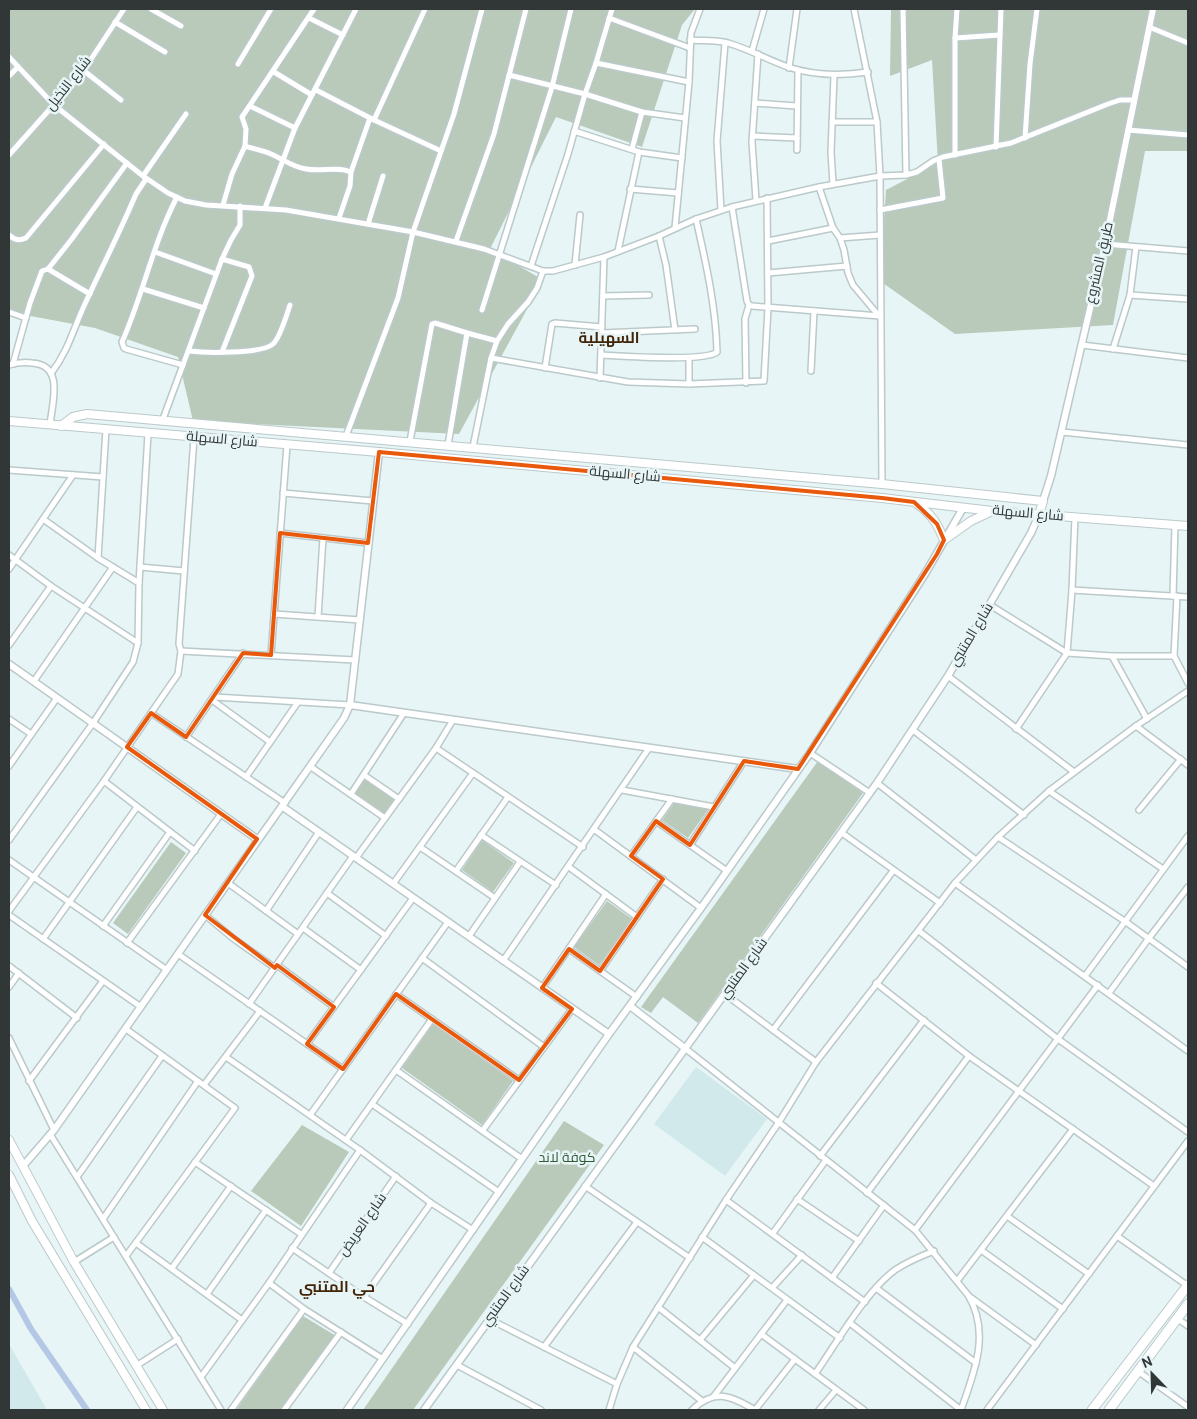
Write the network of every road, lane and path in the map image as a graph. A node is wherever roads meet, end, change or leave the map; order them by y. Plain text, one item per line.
1 (124, 9) edge
2 (152, 9) edge
3 (271, 9) edge
4 (314, 9) edge
5 (356, 9) edge
6 (425, 9) edge
7 (482, 9) edge
8 (526, 9) edge
9 (571, 9) edge
10 (612, 9) edge
11 (700, 9) edge
12 (764, 9) edge
13 (797, 9) edge
14 (854, 9) edge
15 (903, 9) edge
16 (957, 9) edge
17 (1001, 9) edge
18 (1037, 9) edge
19 (1153, 9) edge
20 (309, 18) junction
21 (609, 18) junction
22 (115, 22) junction
23 (181, 26) dead end
24 (1149, 27) junction
25 (343, 35) junction
26 (1000, 35) junction
27 (955, 38) junction
28 (690, 40) junction
29 (725, 43) junction
30 (1188, 43) edge
31 (690, 48) junction
32 (752, 51) junction
33 (165, 52) dead end
34 (758, 54) junction
35 (9, 57) edge
36 (238, 64) dead end
37 (596, 64) junction
38 (18, 67) junction
39 (789, 68) junction
40 (83, 70) junction
41 (798, 70) junction
42 (274, 72) junction
43 (868, 72) junction
44 (509, 75) junction
45 (9, 76) edge
46 (834, 76) junction
47 (689, 82) junction
48 (552, 87) junction
49 (316, 90) junction
50 (585, 94) junction
51 (312, 95) junction
52 (121, 100) dead end
53 (1134, 100) junction
54 (755, 102) junction
55 (54, 105) junction
56 (250, 106) junction
57 (796, 106) junction
58 (642, 112) junction
59 (186, 114) dead end
60 (685, 118) junction
61 (372, 119) junction
62 (832, 122) junction
63 (877, 122) junction
64 (295, 128) junction
65 (1128, 130) junction
66 (574, 131) junction
67 (1188, 135) edge
68 (752, 136) junction
69 (797, 138) junction
70 (1025, 138) junction
71 (104, 144) junction
72 (245, 146) junction
73 (996, 146) junction
74 (632, 149) junction
75 (797, 150) dead end
76 (441, 151) junction
77 (640, 152) junction
78 (9, 155) edge
79 (955, 155) junction
80 (682, 158) junction
81 (939, 159) junction
82 (283, 162) junction
83 (127, 164) junction
84 (352, 172) junction
85 (906, 175) junction
86 (383, 176) dead end
87 (880, 176) junction
88 (145, 178) junction
89 (833, 184) junction
90 (819, 187) junction
91 (630, 189) junction
92 (678, 193) junction
93 (177, 197) junction
94 (767, 198) junction
95 (756, 200) junction
96 (223, 205) junction
97 (240, 206) junction
98 (732, 207) junction
99 (265, 208) junction
100 (721, 210) junction
101 (880, 210) junction
102 (580, 215) dead end
103 (339, 218) junction
104 (696, 219) junction
105 (368, 224) junction
106 (675, 228) junction
107 (833, 228) junction
108 (413, 232) junction
109 (9, 235) edge
110 (880, 235) junction
111 (659, 236) junction
112 (840, 238) junction
113 (456, 241) junction
114 (768, 241) junction
115 (1105, 244) junction
116 (1136, 246) junction
117 (618, 251) junction
118 (1188, 251) edge
119 (155, 252) junction
120 (499, 254) junction
121 (604, 257) junction
122 (222, 260) junction
123 (576, 265) junction
124 (531, 266) junction
125 (847, 266) junction
126 (48, 269) junction
127 (543, 271) junction
128 (768, 273) junction
129 (216, 274) junction
130 (143, 289) junction
131 (90, 294) junction
132 (649, 295) dead end
133 (602, 296) junction
134 (1130, 296) junction
135 (1188, 299) edge
136 (290, 305) dead end
137 (749, 305) junction
138 (204, 308) junction
139 (768, 308) junction
140 (482, 310) dead end
141 (814, 311) junction
142 (9, 312) edge
143 (880, 316) junction
144 (26, 318) junction
145 (695, 328) dead end
146 (602, 330) junction
147 (674, 330) junction
148 (467, 333) junction
149 (497, 341) junction
150 (1082, 345) junction
151 (1114, 349) junction
152 (189, 351) junction
153 (222, 352) junction
154 (602, 355) junction
155 (491, 358) junction
156 (689, 358) junction
157 (1188, 358) edge
158 (11, 364) edge
159 (183, 365) junction
160 (545, 368) junction
161 (52, 372) junction
162 (810, 372) dead end
163 (600, 378) junction
164 (746, 382) junction
165 (689, 384) junction
166 (163, 419) junction
167 (9, 421) edge
168 (50, 425) junction
169 (62, 426) junction
170 (106, 429) junction
171 (1062, 432) junction
172 (148, 434) junction
173 (346, 436) junction
174 (194, 438) junction
175 (410, 441) junction
176 (287, 445) junction
177 (448, 445) junction
178 (1188, 445) edge
179 (473, 447) junction
180 (379, 452) junction
181 (634, 462) junction
182 (9, 470) edge
183 (73, 475) junction
184 (632, 476) junction
185 (103, 477) junction
186 (882, 484) junction
187 (283, 493) junction
188 (373, 500) junction
189 (1043, 501) junction
190 (914, 502) junction
191 (963, 508) junction
192 (992, 511) junction
193 (1039, 515) junction
194 (1075, 518) junction
195 (43, 519) junction
196 (1176, 525) junction
197 (1188, 526) edge
198 (280, 533) junction
199 (323, 538) junction
200 (944, 540) junction
201 (368, 543) junction
202 (9, 555) edge
203 (98, 558) junction
204 (16, 560) junction
205 (113, 567) junction
206 (140, 567) junction
207 (9, 569) edge
208 (184, 570) junction
209 (139, 584) junction
210 (51, 586) junction
211 (1072, 590) junction
212 (1175, 596) junction
213 (1188, 597) edge
214 (990, 606) junction
215 (85, 608) junction
216 (274, 614) junction
217 (318, 617) junction
218 (360, 620) junction
219 (138, 643) junction
220 (9, 645) edge
221 (181, 651) junction
222 (243, 653) junction
223 (1067, 653) junction
224 (270, 655) junction
225 (1112, 656) junction
226 (1174, 656) junction
227 (354, 660) junction
228 (9, 664) edge
229 (948, 676) junction
230 (34, 682) junction
231 (1188, 683) edge
232 (1188, 691) edge
233 (57, 698) junction
234 (213, 699) junction
235 (298, 702) junction
236 (350, 705) junction
237 (151, 713) junction
238 (404, 713) junction
239 (9, 719) edge
240 (1147, 719) junction
241 (453, 720) junction
242 (93, 723) junction
243 (1136, 726) junction
244 (1016, 729) junction
245 (913, 730) junction
246 (31, 734) junction
247 (186, 737) junction
248 (270, 742) junction
249 (127, 747) junction
250 (436, 748) junction
251 (649, 748) junction
252 (810, 753) junction
253 (1181, 760) junction
254 (744, 761) junction
255 (1188, 765) edge
256 (9, 766) edge
257 (311, 767) junction
258 (798, 769) junction
259 (1074, 772) junction
260 (473, 773) junction
261 (364, 775) junction
262 (246, 777) junction
263 (104, 781) junction
264 (877, 782) junction
265 (622, 790) junction
266 (1049, 791) junction
267 (870, 793) junction
268 (351, 794) junction
269 (508, 797) junction
270 (399, 799) junction
271 (672, 799) junction
272 (284, 805) junction
273 (137, 807) junction
274 (714, 807) junction
275 (1139, 810) dead end
276 (221, 814) junction
277 (1024, 814) junction
278 (385, 818) junction
279 (656, 821) junction
280 (595, 830) junction
281 (170, 832) junction
282 (319, 832) junction
283 (842, 834) junction
284 (482, 835) junction
285 (1188, 836) edge
286 (998, 838) junction
287 (257, 839) junction
288 (9, 840) edge
289 (690, 844) junction
290 (583, 846) junction
291 (420, 847) junction
292 (195, 851) junction
293 (631, 856) junction
294 (354, 857) junction
295 (9, 860) edge
296 (976, 860) junction
297 (520, 862) junction
298 (569, 867) junction
299 (1163, 869) junction
300 (726, 871) junction
301 (893, 871) junction
302 (456, 872) junction
303 (33, 877) junction
304 (663, 880) junction
305 (228, 883) junction
306 (955, 883) junction
307 (393, 884) junction
308 (556, 885) junction
309 (1188, 887) edge
310 (327, 893) junction
311 (606, 894) junction
312 (413, 898) junction
313 (495, 898) junction
314 (69, 903) junction
315 (940, 903) junction
316 (701, 908) junction
317 (266, 910) junction
318 (9, 913) edge
319 (205, 915) junction
320 (637, 917) junction
321 (448, 922) junction
322 (1126, 922) junction
323 (103, 926) junction
324 (303, 928) junction
325 (919, 931) junction
326 (298, 934) junction
327 (386, 936) junction
328 (469, 936) junction
329 (1148, 938) junction
330 (43, 939) junction
331 (127, 943) junction
332 (569, 949) junction
333 (178, 954) junction
334 (422, 958) junction
335 (504, 961) junction
336 (9, 966) edge
337 (276, 966) junction
338 (1188, 967) edge
339 (167, 970) junction
340 (361, 970) junction
341 (600, 971) junction
342 (19, 973) junction
343 (1085, 976) junction
344 (103, 981) junction
345 (876, 983) junction
346 (1098, 985) junction
347 (9, 987) edge
348 (542, 988) junction
349 (1109, 993) junction
350 (396, 994) junction
351 (725, 994) junction
352 (637, 997) junction
353 (249, 1004) junction
354 (630, 1006) junction
355 (141, 1007) junction
356 (334, 1007) junction
357 (572, 1009) junction
358 (260, 1011) junction
359 (77, 1018) junction
360 (432, 1019) junction
361 (924, 1020) junction
362 (126, 1028) junction
363 (773, 1030) junction
364 (609, 1034) junction
365 (9, 1038) edge
366 (1058, 1038) junction
367 (308, 1044) junction
368 (544, 1047) junction
369 (686, 1049) junction
370 (1188, 1050) edge
371 (162, 1056) junction
372 (969, 1056) junction
373 (226, 1057) junction
374 (816, 1062) junction
375 (343, 1069) junction
376 (396, 1070) junction
377 (29, 1080) junction
378 (519, 1080) junction
379 (198, 1081) junction
380 (204, 1085) junction
381 (1019, 1091) junction
382 (372, 1104) junction
383 (310, 1115) junction
384 (779, 1122) junction
385 (1073, 1129) junction
386 (483, 1130) junction
387 (52, 1132) junction
388 (1188, 1132) edge
389 (9, 1140) edge
390 (346, 1140) junction
391 (1188, 1141) edge
392 (360, 1150) junction
393 (820, 1156) junction
394 (522, 1159) junction
395 (826, 1160) junction
396 (195, 1162) junction
397 (23, 1166) junction
398 (9, 1175) edge
399 (396, 1176) junction
400 (77, 1177) junction
401 (231, 1186) junction
402 (586, 1186) junction
403 (1154, 1186) junction
404 (499, 1192) junction
405 (868, 1193) junction
406 (798, 1199) junction
407 (726, 1200) junction
408 (431, 1203) junction
409 (884, 1205) junction
410 (266, 1210) junction
411 (1007, 1216) junction
412 (103, 1219) junction
413 (638, 1222) junction
414 (473, 1230) junction
415 (915, 1230) junction
416 (773, 1233) junction
417 (301, 1234) junction
418 (1117, 1236) junction
419 (114, 1237) junction
420 (702, 1238) junction
421 (859, 1241) junction
422 (136, 1243) junction
423 (292, 1248) junction
424 (980, 1250) junction
425 (934, 1251) junction
426 (802, 1255) junction
427 (126, 1256) junction
428 (690, 1258) junction
429 (72, 1260) junction
430 (57, 1262) junction
431 (172, 1268) junction
432 (80, 1272) junction
433 (329, 1273) junction
434 (1089, 1274) junction
435 (754, 1275) junction
436 (832, 1278) junction
437 (68, 1280) junction
438 (957, 1281) junction
439 (269, 1283) junction
440 (1188, 1285) edge
441 (772, 1288) junction
442 (876, 1288) junction
443 (207, 1294) junction
444 (968, 1295) junction
445 (364, 1297) junction
446 (787, 1300) junction
447 (865, 1302) junction
448 (1188, 1304) edge
449 (658, 1307) junction
450 (304, 1309) junction
451 (1063, 1309) junction
452 (489, 1319) junction
453 (1178, 1319) junction
454 (242, 1320) junction
455 (1161, 1320) junction
456 (850, 1323) junction
457 (408, 1324) junction
458 (1188, 1326) edge
459 (1170, 1328) junction
460 (341, 1332) junction
461 (761, 1334) junction
462 (840, 1338) junction
463 (178, 1339) junction
464 (700, 1340) junction
465 (1145, 1342) junction
466 (1036, 1345) junction
467 (544, 1347) junction
468 (633, 1347) junction
469 (1155, 1348) junction
470 (383, 1359) junction
471 (795, 1359) junction
472 (976, 1363) junction
473 (457, 1364) junction
474 (136, 1366) junction
475 (735, 1368) junction
476 (1139, 1372) junction
477 (815, 1374) junction
478 (201, 1377) junction
479 (617, 1384) junction
480 (836, 1390) junction
481 (714, 1396) junction
482 (702, 1401) junction
483 (1188, 1407) edge
484 (427, 1409) edge
485 (611, 1409) edge
486 (146, 1410) edge
487 (162, 1410) edge
488 (220, 1410) edge
489 (231, 1410) edge
490 (284, 1410) edge
491 (347, 1410) edge
492 (541, 1410) edge
493 (692, 1410) edge
494 (755, 1410) edge
495 (819, 1410) edge
496 (864, 1410) edge
497 (987, 1410) edge
498 (1092, 1410) edge
499 (1109, 1410) edge

1 - 22 street, شارع النخيل
2 - 23 street
3 - 36 street
4 - 20 street
5 - 25 street
6 - 61 street
7 - 76 street
8 - 44 street
9 - 48 street
10 - 21 street
11 - 28 street
12 - 32 street
13 - 39 street
14 - 43 street
15 - 85 street
16 - 27 street
17 - 26 street
18 - 70 street
19 - 24 street, طريق المشروع
20 - 25 street
20 - 42 street
21 - 31 street
21 - 37 street
22 - 33 street
22 - 40 street, شارع النخيل
24 - 30 street
24 - 53 street, طريق المشروع
25 - 49 street
26 - 27 street
26 - 73 street
27 - 79 street
28 - 29 street
28 - 31 street
29 - 32 street
29 - 100 street
31 - 47 street
32 - 34 street
34 - 39 street
34 - 54 street
35 - 38 street
37 - 47 street
37 - 50 street
38 - 45 street
38 - 55 street
39 - 41 street
40 - 52 street
40 - 55 street, شارع النخيل
41 - 46 street
41 - 57 street
42 - 51 street
42 - 56 street
43 - 46 street
43 - 63 street
44 - 48 street
44 - 113 street
46 - 62 street
47 - 60 street
48 - 50 street
48 - 120 street
49 - 51 street
49 - 61 street
50 - 58 street
50 - 66 street
51 - 64 street
53 - 65 street, طريق المشروع
53 - 70 street
54 - 57 street
54 - 68 street
55 - 71 street
55 - 78 street, شارع النخيل
56 - 64 street
56 - 72 street
57 - 69 street
58 - 60 street
58 - 74 street
59 - 88 street
60 - 80 street
61 - 76 street
61 - 84 street
62 - 63 street
62 - 89 street
63 - 87 street
64 - 82 street
65 - 67 street
65 - 115 street, طريق المشروع
66 - 74 street
66 - 124 street
68 - 69 street
68 - 95 street
69 - 75 street
70 - 73 street
71 - 83 street
71 - 109 street
72 - 82 street
72 - 96 street
73 - 79 street
74 - 77 street
76 - 108 street
77 - 80 street
77 - 91 street
79 - 81 street
80 - 92 street
81 - 85 street
81 - 101 street
82 - 84 street
82 - 99 street
83 - 88 street
83 - 126 street
84 - 103 street
85 - 87 street
86 - 105 street
87 - 89 street
87 - 101 street
88 - 93 street
88 - 131 street
89 - 90 street
90 - 94 street
90 - 107 street
91 - 92 street
91 - 117 street
92 - 106 street
93 - 96 street
93 - 119 street
94 - 95 street
94 - 114 street
95 - 98 street
96 - 97 street
97 - 99 street
97 - 122 street
98 - 100 street
98 - 137 street
99 - 103 street
100 - 104 street
101 - 110 street
102 - 123 street
103 - 105 street
104 - 106 street
104 - 156 street
105 - 108 street
106 - 111 street
107 - 112 street
107 - 114 street
108 - 113 street
108 - 173 street
110 - 112 street
110 - 143 street
111 - 117 street
111 - 147 street
112 - 125 street
113 - 120 street
114 - 128 street
115 - 116 street
115 - 150 street, طريق المشروع
116 - 118 street
116 - 134 street
117 - 121 street
119 - 129 street
119 - 130 street
120 - 124 street
120 - 140 street
121 - 123 street
121 - 133 street
122 - 129 street
122 - 153 street
123 - 127 street
124 - 127 street
125 - 128 street
125 - 143 street
126 - 131 street
126 - 144 street
127 - 149 street
128 - 139 street
129 - 138 street
130 - 138 street
130 - 159 street
131 - 161 street
132 - 133 street
133 - 146 street
134 - 135 street
134 - 151 street
136 - 153 street
137 - 139 street
137 - 164 street
138 - 152 street
139 - 141 street
139 - 164 street
141 - 143 street
141 - 162 street
142 - 144 street
143 - 186 street
144 - 158 street
145 - 147 street
146 - 147 street
146 - 154 street
146 - 160 street
148 - 149 street
148 - 175 street
148 - 177 street
149 - 155 street
150 - 151 street
150 - 171 street, طريق المشروع
151 - 157 street
152 - 153 street
152 - 159 street
154 - 156 street
154 - 163 street
155 - 160 street
155 - 179 street
156 - 165 street
158 - 161 street
159 - 166 street
160 - 163 street
161 - 168 street
163 - 165 street
164 - 165 street
166 - 169 main road, شارع السهلة
166 - 173 main road, شارع السهلة
167 - 168 main road, شارع السهلة
168 - 169 main road, شارع السهلة
169 - 170 main road, شارع السهلة
170 - 172 main road, شارع السهلة
170 - 185 street
171 - 178 street
171 - 189 street, طريق المشروع
172 - 174 main road, شارع السهلة
172 - 206 street
173 - 175 main road, شارع السهلة
174 - 176 main road, شارع السهلة
174 - 208 street
175 - 177 main road, شارع السهلة
176 - 180 main road, شارع السهلة
176 - 187 street
177 - 179 main road, شارع السهلة
179 - 181 main road, شارع السهلة
180 - 184 main road, شارع السهلة
180 - 188 street
181 - 184 main road
181 - 186 main road, شارع السهلة
182 - 183 street
183 - 185 street
183 - 195 street
184 - 190 main road, شارع السهلة
185 - 203 street
186 - 189 main road, شارع السهلة
187 - 188 street
187 - 198 street
188 - 201 street
189 - 193 main road, طريق المشروع
190 - 191 main road, شارع السهلة
190 - 200 main road
191 - 192 main road, شارع السهلة
191 - 200 street
192 - 193 main road, شارع السهلة
192 - 200 main road
193 - 194 main road, شارع السهلة
193 - 214 street, شارع المتنبي
194 - 196 main road, شارع السهلة
194 - 211 street
195 - 203 street
195 - 204 street
196 - 197 main road, شارع السهلة
196 - 212 street
198 - 199 street
198 - 216 street
199 - 201 street
199 - 217 street
200 - 252 street
201 - 218 street
202 - 204 street
203 - 205 street
204 - 207 street
204 - 210 street
205 - 209 street
205 - 215 street
206 - 208 street
206 - 209 street
208 - 221 street
209 - 219 street
210 - 215 street
210 - 220 street
211 - 212 street
211 - 223 street
212 - 213 street
212 - 226 street
214 - 223 street
214 - 229 street, شارع المتنبي
215 - 219 street
215 - 230 street
216 - 217 street
216 - 224 street
217 - 218 street
218 - 227 street
219 - 242 street
221 - 222 street
221 - 237 street
222 - 224 street
222 - 234 street
223 - 225 street
223 - 244 street
224 - 227 street
225 - 226 street
225 - 240 street
226 - 231 street
227 - 236 street
228 - 230 street
229 - 244 street
229 - 245 street, شارع المتنبي
230 - 233 street
232 - 240 street
233 - 242 street
233 - 246 street
234 - 235 street
234 - 247 street
234 - 248 street
235 - 236 street
235 - 248 street
236 - 238 street
236 - 257 street
237 - 247 street
237 - 249 street
238 - 241 street
238 - 261 street
239 - 246 street
240 - 243 street
241 - 250 street
241 - 251 street
242 - 249 street
242 - 288 street
243 - 253 street
243 - 259 street
244 - 259 street
245 - 264 street, شارع المتنبي
245 - 277 street
246 - 256 street
247 - 262 street
248 - 262 street
249 - 263 street
249 - 276 street
250 - 260 street
250 - 270 street
251 - 254 street
251 - 265 street
252 - 258 street
252 - 267 street
253 - 255 street
253 - 275 street
254 - 258 street
254 - 274 street
257 - 268 street
257 - 272 street
258 - 300 street
259 - 266 street
260 - 269 street
260 - 291 street
261 - 268 street
261 - 270 street
262 - 272 street
263 - 273 street
263 - 303 street
264 - 267 street, شارع المتنبي
264 - 296 street
265 - 271 street
265 - 280 street
266 - 277 street
266 - 299 street
267 - 283 street, شارع المتنبي
268 - 278 street
269 - 284 street
269 - 290 street
270 - 278 street
271 - 274 street
271 - 279 street
272 - 282 street
272 - 287 street
273 - 281 street
273 - 314 street
274 - 289 street
276 - 287 street
276 - 292 street
277 - 286 street
278 - 294 street
279 - 289 street
279 - 293 street
280 - 290 street
280 - 293 street
281 - 292 street
281 - 323 street
282 - 294 street
282 - 317 street
283 - 301 street
283 - 351 street, شارع المتنبي
284 - 297 street
284 - 302 street
285 - 299 street
286 - 296 street
286 - 322 street
287 - 305 street
289 - 300 street
290 - 298 street
291 - 302 street
291 - 307 street
292 - 331 street
293 - 304 street
294 - 307 street
294 - 310 street
295 - 303 street
296 - 306 street
297 - 308 street
297 - 313 street
298 - 308 street
298 - 311 street
299 - 322 street
300 - 316 street
301 - 315 street
301 - 363 street
302 - 313 street
303 - 314 street
303 - 318 street
304 - 316 street
304 - 320 street
305 - 317 street
305 - 319 street
306 - 315 street
306 - 343 street
307 - 312 street
308 - 335 street
309 - 329 street
310 - 324 street
310 - 327 street
311 - 320 street
311 - 332 street
312 - 321 street
312 - 327 street
313 - 328 street
314 - 323 street
314 - 330 street
315 - 325 street
316 - 352 street
317 - 326 street
318 - 330 street
319 - 333 street
319 - 337 street
320 - 341 street
321 - 328 street
321 - 334 street
322 - 329 street
322 - 343 street
323 - 331 street
324 - 326 street
324 - 340 street
325 - 345 street
325 - 366 street
326 - 337 street
327 - 340 street
328 - 335 street
329 - 338 street
329 - 349 street
330 - 344 street
331 - 339 street
332 - 341 street
332 - 348 street
333 - 339 street
333 - 353 street
334 - 350 street
334 - 368 street
335 - 348 street
336 - 342 street
337 - 353 street
337 - 356 street
339 - 355 street
340 - 356 street
341 - 352 street
342 - 347 street
342 - 359 street
343 - 346 street
344 - 355 street
344 - 359 street
345 - 361 street
345 - 374 street
346 - 349 street
346 - 366 street
348 - 357 street
349 - 370 street
350 - 360 street
350 - 375 street
351 - 363 street
351 - 369 street, شارع المتنبي
352 - 354 street
353 - 358 street
354 - 364 street
354 - 369 street
355 - 362 street
356 - 367 street
357 - 364 street
357 - 368 street
358 - 367 street
358 - 373 street
359 - 377 street
360 - 376 street
360 - 378 street
361 - 372 street
361 - 393 street
362 - 371 street
362 - 387 street
363 - 374 street
364 - 394 street
365 - 377 street
366 - 381 street
366 - 388 street
367 - 375 street
368 - 378 street
369 - 384 street
369 - 402 street, شارع المتنبي
371 - 379 street
371 - 400 street
372 - 381 street
372 - 405 street
373 - 380 street
373 - 383 street
374 - 384 street
375 - 383 street
376 - 382 street
376 - 386 street
377 - 387 street
378 - 386 street
379 - 380 street
379 - 412 street
380 - 396 street
381 - 385 street
381 - 415 street
382 - 390 street
382 - 404 street
383 - 390 street
384 - 393 street
384 - 407 street
385 - 403 street
385 - 411 street
386 - 394 street
387 - 397 street
387 - 400 street
389 - 397 main road
390 - 392 street
391 - 403 street
392 - 399 street
392 - 417 street
393 - 395 street
394 - 404 street
395 - 405 street
395 - 406 street
396 - 401 street
396 - 422 street
397 - 429 main road
398 - 430 main road
399 - 408 street
399 - 433 street, شارع العريض
400 - 412 street
401 - 410 street
401 - 431 street
402 - 413 street
402 - 452 street, شارع المتنبي
403 - 418 street
404 - 414 street
405 - 409 street
406 - 416 street
406 - 421 street
407 - 416 street
407 - 420 street
408 - 414 street
408 - 445 street
409 - 415 street
409 - 421 street
410 - 417 street
410 - 443 street
411 - 424 street
411 - 434 street
412 - 419 street
413 - 428 street
413 - 467 street
414 - 457 street
415 - 425 street
416 - 426 street
417 - 423 street
418 - 434 street
418 - 440 street
419 - 427 street
419 - 429 street
420 - 428 street
420 - 435 street
421 - 436 street
422 - 427 street
422 - 431 street
423 - 433 street
423 - 439 street
424 - 438 street
424 - 451 street
425 - 438 street
425 - 442 street
426 - 436 street
426 - 441 street
427 - 463 street
428 - 449 street
429 - 430 main road
429 - 432 main road
430 - 437 main road
431 - 443 street
432 - 437 main road
432 - 474 main road
433 - 445 street
434 - 451 street
435 - 441 street
435 - 464 street
436 - 447 street
437 - 486 main road
438 - 444 street
439 - 450 street
439 - 454 street
440 - 455 highway
441 - 446 street
442 - 447 street
442 - 472 street
443 - 454 street
444 - 466 street
444 - 472 street
445 - 457 street
446 - 461 street
446 - 462 street
447 - 456 street
448 - 453 highway
449 - 464 street
449 - 468 street
450 - 460 street
450 - 489 street
451 - 466 street
452 - 467 street
452 - 473 street, شارع المتنبي
453 - 458 street
453 - 459 highway
454 - 478 street
455 - 459 highway
455 - 465 highway
456 - 462 street
456 - 472 street
457 - 470 street
459 - 469 highway
460 - 470 street
460 - 490 street
461 - 471 street
461 - 475 street
462 - 477 street
463 - 474 street
463 - 478 street
464 - 475 street
465 - 469 highway
465 - 498 highway
466 - 497 street
467 - 479 street
468 - 479 street
468 - 482 street
469 - 476 highway
470 - 491 street
471 - 477 street
471 - 494 street
473 - 484 street, شارع المتنبي
473 - 492 street
474 - 487 main road
475 - 481 street
476 - 483 street
476 - 499 highway
477 - 480 street
478 - 488 street
479 - 485 street
480 - 495 street
480 - 496 street
481 - 482 street
481 - 494 street
482 - 493 street

